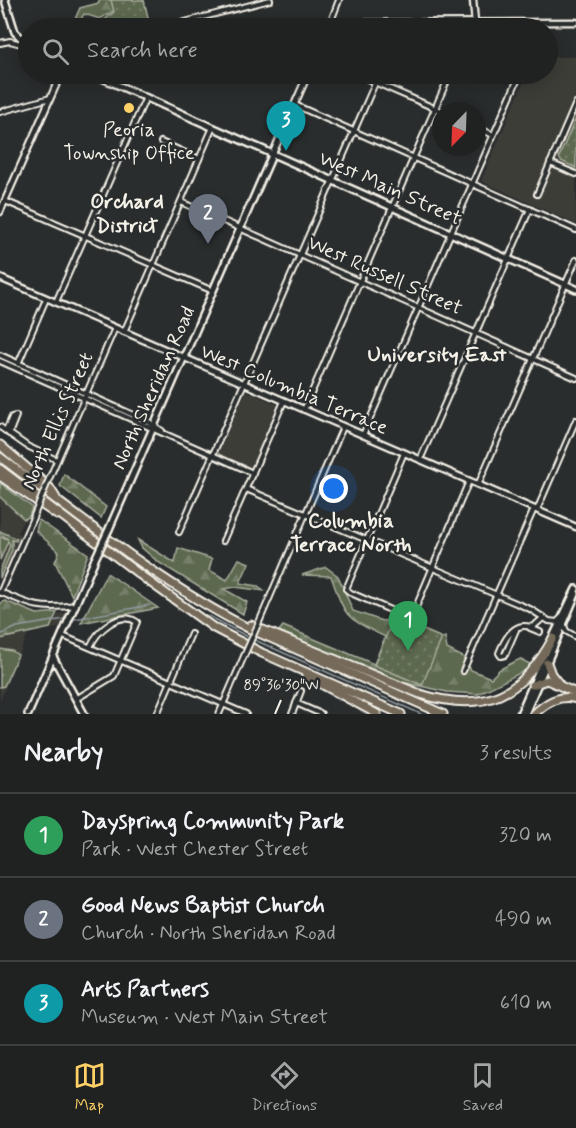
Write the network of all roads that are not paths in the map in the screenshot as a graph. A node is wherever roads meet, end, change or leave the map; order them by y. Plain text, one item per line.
1 (5, 0) edge
2 (270, 0) edge
3 (339, 0) edge
4 (473, 0) edge
5 (200, 18) edge
6 (332, 18) edge
7 (475, 18) edge
8 (558, 22) edge
9 (576, 22) edge
10 (13, 28) junction
11 (18, 36) edge
12 (7, 40) junction
13 (0, 43) edge
14 (18, 43) edge
15 (56, 84) edge
16 (116, 84) edge
17 (304, 84) edge
18 (374, 84) edge
19 (380, 84) edge
20 (446, 84) edge
21 (516, 84) edge
22 (146, 97) junction
23 (50, 98) junction
24 (438, 102) edge
25 (576, 103) edge
26 (295, 105) junction
27 (432, 107) edge
28 (0, 112) edge
29 (432, 115) edge
30 (214, 127) junction
31 (354, 131) junction
32 (486, 132) edge
33 (493, 135) junction
34 (161, 142) dead end
35 (273, 153) junction
36 (414, 158) junction
37 (199, 159) junction
38 (550, 163) junction
39 (576, 174) edge
40 (333, 180) junction
41 (472, 184) junction
42 (537, 194) dead end
43 (5, 201) junction
44 (181, 202) junction
45 (392, 206) junction
46 (530, 209) junction
47 (0, 212) edge
48 (241, 228) junction
49 (576, 230) edge
50 (451, 233) junction
51 (85, 236) junction
52 (300, 254) junction
53 (508, 258) junction
54 (576, 260) edge
55 (153, 265) junction
56 (0, 278) edge
57 (359, 281) junction
58 (565, 284) junction
59 (576, 289) edge
60 (213, 291) junction
61 (46, 299) junction
62 (56, 303) junction
63 (418, 307) junction
64 (115, 328) junction
65 (124, 332) junction
66 (475, 332) junction
67 (0, 355) edge
68 (184, 359) junction
69 (533, 359) junction
70 (0, 361) edge
71 (17, 366) junction
72 (576, 378) edge
73 (243, 384) junction
74 (85, 396) junction
75 (284, 401) junction
76 (304, 410) junction
77 (576, 420) edge
78 (0, 427) edge
79 (153, 427) junction
80 (343, 427) junction
81 (363, 435) junction
82 (0, 445) edge
83 (404, 453) junction
84 (213, 455) junction
85 (0, 457) edge
86 (57, 460) junction
87 (420, 460) junction
88 (0, 469) edge
89 (254, 473) junction
90 (0, 476) edge
91 (469, 481) junction
92 (478, 485) junction
93 (246, 489) junction
94 (59, 502) junction
95 (535, 509) junction
96 (305, 514) junction
97 (77, 526) junction
98 (576, 527) edge
99 (179, 532) dead end
100 (366, 540) junction
101 (223, 542) dead end
102 (432, 568) junction
103 (576, 591) edge
104 (0, 592) edge
105 (496, 595) junction
106 (76, 605) junction
107 (566, 610) junction
108 (223, 615) junction
109 (543, 618) junction
110 (564, 624) junction
111 (529, 627) junction
112 (516, 630) junction
113 (540, 632) dead end
114 (191, 634) dead end
115 (63, 636) junction
116 (553, 637) junction
117 (576, 637) edge
118 (90, 647) junction
119 (53, 657) junction
120 (122, 660) junction
121 (547, 663) junction
122 (297, 669) junction
123 (463, 671) dead end
124 (171, 682) junction
125 (536, 683) junction
126 (561, 686) junction
127 (302, 691) dead end
128 (390, 691) junction
129 (576, 693) edge
130 (76, 699) junction
131 (576, 699) edge
132 (296, 703) junction
133 (223, 704) junction
134 (28, 714) edge
135 (84, 714) edge
136 (157, 714) edge
137 (219, 714) edge
138 (246, 714) edge
139 (292, 714) edge
140 (321, 714) edge
141 (377, 714) edge
142 (401, 714) edge
143 (442, 714) edge
144 (450, 714) edge
145 (520, 714) edge
146 (525, 714) edge
147 (534, 714) edge

1 - 10 main road
2 - 5 street
3 - 6 street
4 - 7 street
8 - 9 street
10 - 11 main road
10 - 12 street
12 - 13 street
12 - 14 street
15 - 23 street
16 - 22 main road, West Main Street
17 - 26 street, North Sheridan Road
18 - 31 street
19 - 27 street
20 - 24 street
21 - 33 street
22 - 30 main road, West Main Street
22 - 51 street
23 - 28 street
23 - 43 street
25 - 38 street
26 - 31 street
26 - 35 street, North Sheridan Road
29 - 36 street
30 - 35 main road, West Main Street
30 - 37 street
31 - 36 street
31 - 40 street
32 - 33 street
33 - 41 street
34 - 37 street
35 - 40 main road, West Main Street
35 - 48 main road, North Sheridan Road
36 - 41 street
36 - 45 street
37 - 44 street
38 - 39 street
38 - 42 street
40 - 45 main road, West Main Street
40 - 52 street
41 - 46 street
41 - 50 street
43 - 47 street
43 - 51 street
44 - 48 street, West Russell Street
44 - 55 street
45 - 50 main road, West Main Street
45 - 57 street
46 - 49 street
46 - 53 street
48 - 52 street, West Russell Street
48 - 60 main road, North Sheridan Road
50 - 53 main road, West Main Street
50 - 63 street
51 - 55 street
51 - 62 street
52 - 57 street, West Russell Street
52 - 73 street
53 - 58 main road, West Main Street
53 - 66 street
54 - 58 street
55 - 60 street
55 - 65 street
56 - 61 street, West Columbia Terrace
57 - 63 street, West Russell Street
57 - 76 street
58 - 59 main road, West Main Street
58 - 69 street
60 - 68 main road, North Sheridan Road
61 - 62 street, West Columbia Terrace
61 - 71 street
62 - 64 street, West Columbia Terrace
63 - 66 street, West Russell Street
63 - 81 street
64 - 65 street, West Columbia Terrace
64 - 74 street, North Ellis Street
65 - 68 street, West Columbia Terrace
66 - 69 street, West Russell Street
66 - 87 street
67 - 71 street
68 - 73 street, West Columbia Terrace
68 - 79 main road, North Sheridan Road
69 - 72 street, West Russell Street
69 - 92 street
70 - 71 street
71 - 74 street
73 - 75 street, West Columbia Terrace
73 - 84 street
74 - 79 street
74 - 86 street, North Ellis Street
75 - 76 street, West Columbia Terrace
75 - 89 street
76 - 80 street, West Columbia Terrace
77 - 95 street
78 - 86 street
79 - 84 street
79 - 106 main road, North Sheridan Road, bridge
80 - 81 street, West Columbia Terrace
80 - 96 street
81 - 83 street, West Columbia Terrace
82 - 94 highway
83 - 87 street, West Columbia Terrace
83 - 100 street
84 - 89 street
84 - 99 street
85 - 94 highway
86 - 104 street, North Ellis Street, bridge
87 - 91 street, West Columbia Terrace
88 - 97 highway
89 - 93 street
90 - 97 highway
91 - 92 street, West Columbia Terrace
91 - 102 street
92 - 95 street, West Columbia Terrace
93 - 96 street
93 - 101 street
94 - 108 highway
95 - 98 street, West Columbia Terrace
95 - 105 street
96 - 100 street
96 - 133 street, bridge
97 - 122 highway
100 - 102 street
100 - 102 street
102 - 105 street
103 - 107 main road
103 - 110 main road
104 - 106 street
105 - 109 street
105 - 123 street
106 - 115 main road, North Sheridan Road
107 - 109 street
107 - 116 main road
108 - 116 highway
108 - 128 highway
109 - 111 street
109 - 116 street
110 - 117 street
110 - 121 main road
111 - 112 street
111 - 113 street
112 - 112 street
114 - 124 street
115 - 118 street
115 - 119 main road, North Sheridan Road
116 - 125 main road
118 - 120 street
118 - 120 street
119 - 130 main road
119 - 134 main road, North Sheridan Road
120 - 124 street
120 - 130 street
121 - 125 main road
121 - 126 highway
122 - 141 highway
122 - 142 highway
124 - 133 street
124 - 136 street
125 - 126 highway
125 - 145 main road
125 - 146 main road
126 - 129 highway
127 - 132 street
128 - 143 highway
128 - 144 highway
130 - 135 main road
131 - 147 highway
132 - 139 street
132 - 140 street
133 - 137 street
133 - 138 street

